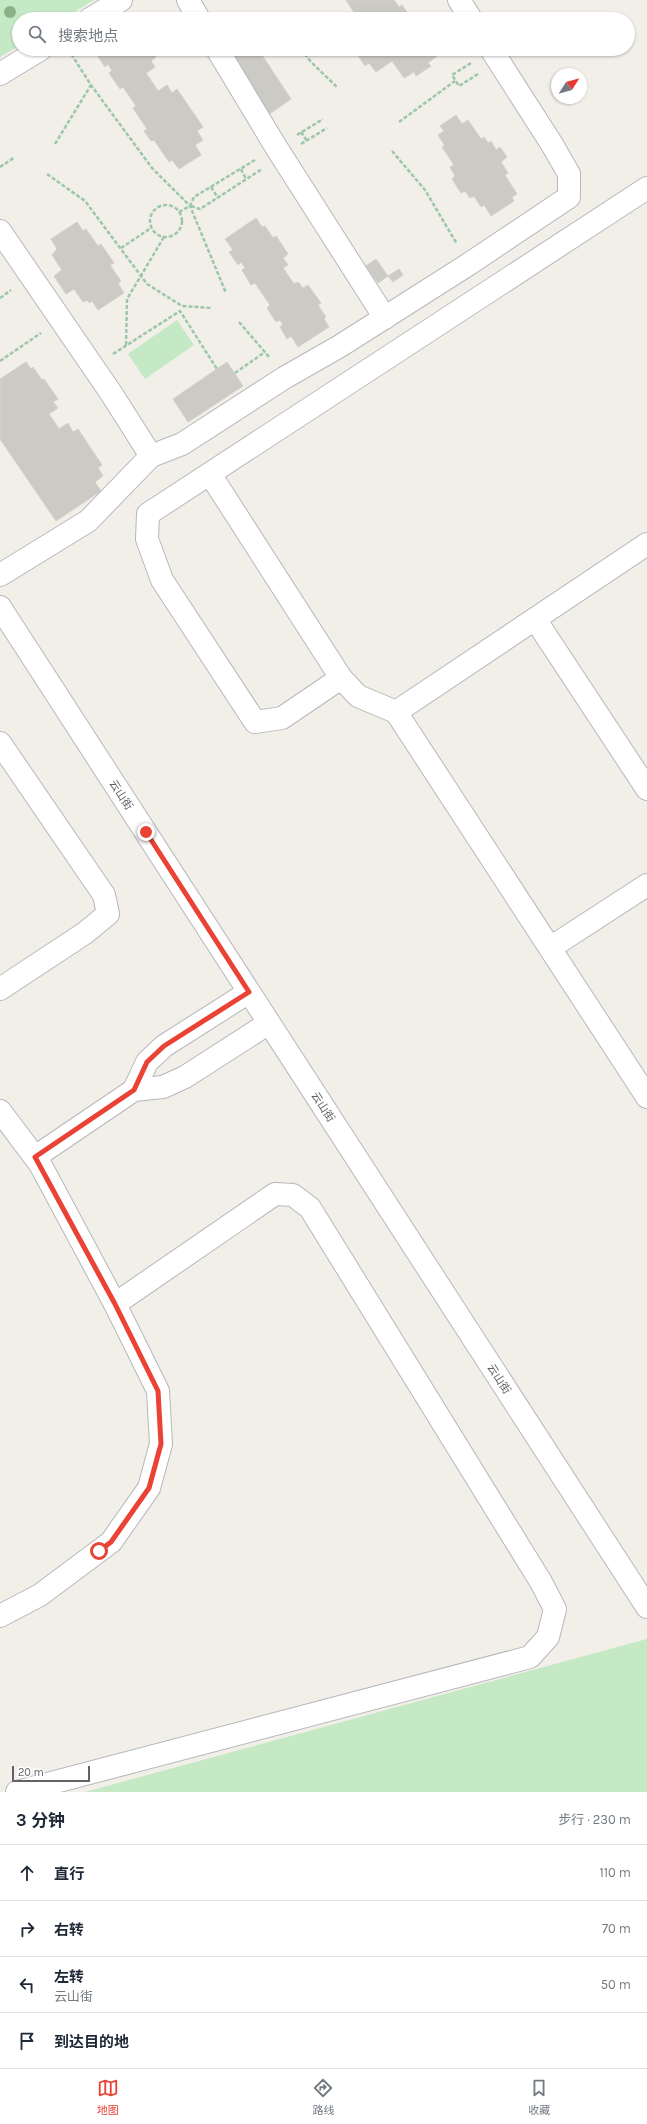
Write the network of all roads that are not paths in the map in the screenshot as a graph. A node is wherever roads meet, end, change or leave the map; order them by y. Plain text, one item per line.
1 (121, 0) edge
2 (188, 0) edge
3 (459, 0) edge
4 (101, 12) edge
5 (195, 12) edge
6 (467, 12) edge
7 (30, 56) edge
8 (221, 56) edge
9 (496, 56) edge
10 (0, 74) edge
11 (647, 188) edge
12 (0, 231) edge
13 (385, 318) junction
14 (151, 456) junction
15 (210, 474) junction
16 (647, 544) edge
17 (0, 575) edge
18 (0, 607) edge
19 (535, 620) junction
20 (341, 678) junction
21 (396, 712) junction
22 (0, 743) edge
23 (647, 789) edge
24 (647, 885) edge
25 (550, 948) junction
26 (0, 989) edge
27 (249, 992) junction
28 (269, 1023) junction
29 (134, 1090) junction
30 (647, 1097) edge
31 (0, 1111) edge
32 (35, 1157) junction
33 (115, 1304) junction
34 (647, 1607) edge
35 (0, 1616) edge
36 (17, 1792) edge

1 - 4 street
2 - 5 street
3 - 6 street
7 - 10 street
8 - 13 street
9 - 13 street
11 - 15 street
12 - 14 street
13 - 14 street
14 - 17 street
15 - 20 street
15 - 20 street
16 - 19 street
18 - 27 street, 云山街
19 - 21 street
19 - 23 street
20 - 21 street
21 - 25 street
22 - 26 street
24 - 25 street
25 - 30 street
27 - 28 street, 云山街
27 - 29 street
28 - 29 street
28 - 34 street, 云山街
29 - 32 street
31 - 32 street
32 - 33 street
33 - 35 street
33 - 36 street

